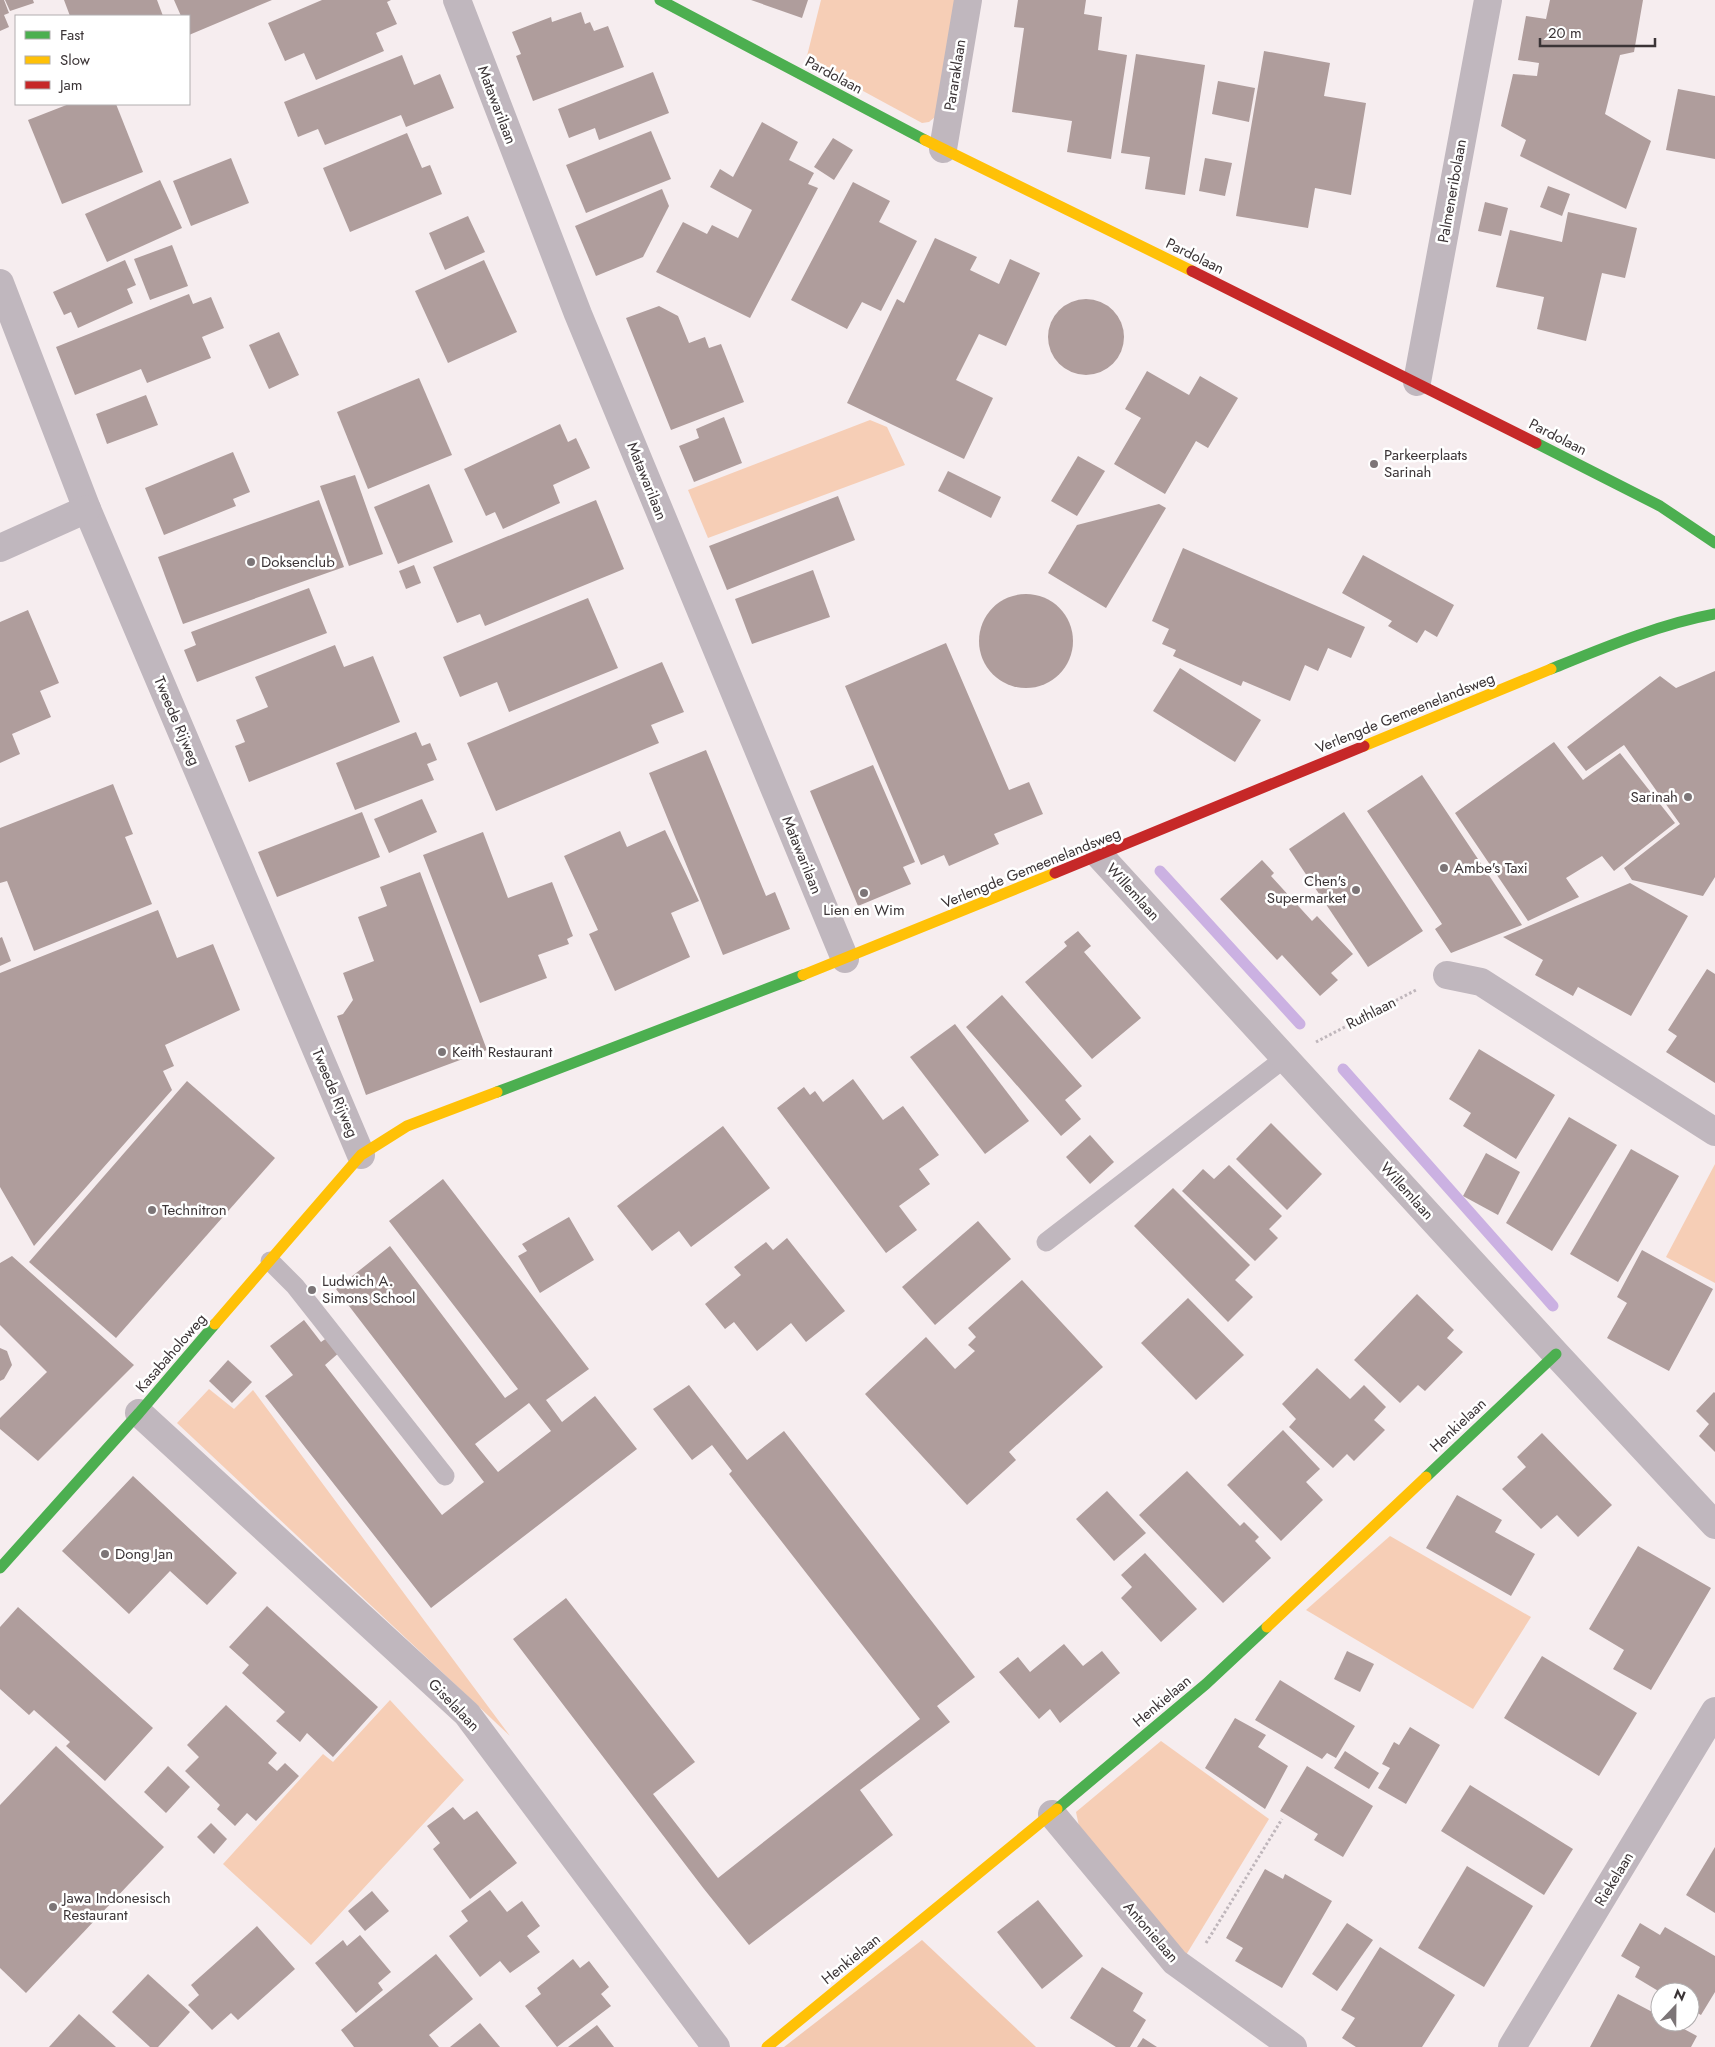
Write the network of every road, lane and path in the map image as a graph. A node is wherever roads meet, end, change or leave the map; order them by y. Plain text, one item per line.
1 (457, 0) edge
2 (660, 0) edge
3 (968, 0) edge
4 (1488, 0) edge
5 (943, 149) junction
6 (0, 283) edge
7 (1417, 382) junction
8 (87, 509) junction
9 (1715, 543) edge
10 (0, 548) edge
11 (1715, 614) edge
12 (1100, 856) junction
13 (845, 959) junction
14 (1447, 974) joint
15 (1285, 1058) junction
16 (1715, 1132) edge
17 (361, 1155) junction
18 (1046, 1242) dead end
19 (270, 1262) junction
20 (1556, 1354) junction
21 (139, 1412) junction
22 (445, 1476) dead end
23 (1715, 1525) edge
24 (0, 1568) edge
25 (1715, 1711) edge
26 (1052, 1814) junction
27 (1282, 1818) dead end
28 (1188, 1971) junction
29 (716, 2047) edge
30 (768, 2047) edge
31 (1293, 2047) edge
32 (1512, 2047) edge

1 - 13 street, Matawarilaan
2 - 5 street, Pardolaan
3 - 5 street, Pararaklaan
4 - 7 street, Palmeneribolaan
5 - 7 street, Pardolaan
6 - 8 street, Tweede Rijweg
7 - 9 street, Pardolaan
8 - 10 street
8 - 17 street, Tweede Rijweg
11 - 12 street, Verlengde Gemeenelandsweg
12 - 13 street, Verlengde Gemeenelandsweg
12 - 15 street, Willemlaan
13 - 17 street, Verlengde Gemeenelandsweg
14 - 15 path, Ruthlaan
14 - 16 street
15 - 18 lane
15 - 20 street, Willemlaan
17 - 19 street, Kasabaholoweg
19 - 21 street, Kasabaholoweg
19 - 22 lane
20 - 23 street, Willemlaan
20 - 26 street, Henkielaan
21 - 24 street, Kasabaholoweg
21 - 29 street, Giselalaan
25 - 32 street, Riekelaan
26 - 28 street, Antonielaan
26 - 30 street, Henkielaan
27 - 28 path
28 - 31 street, Antonielaan

